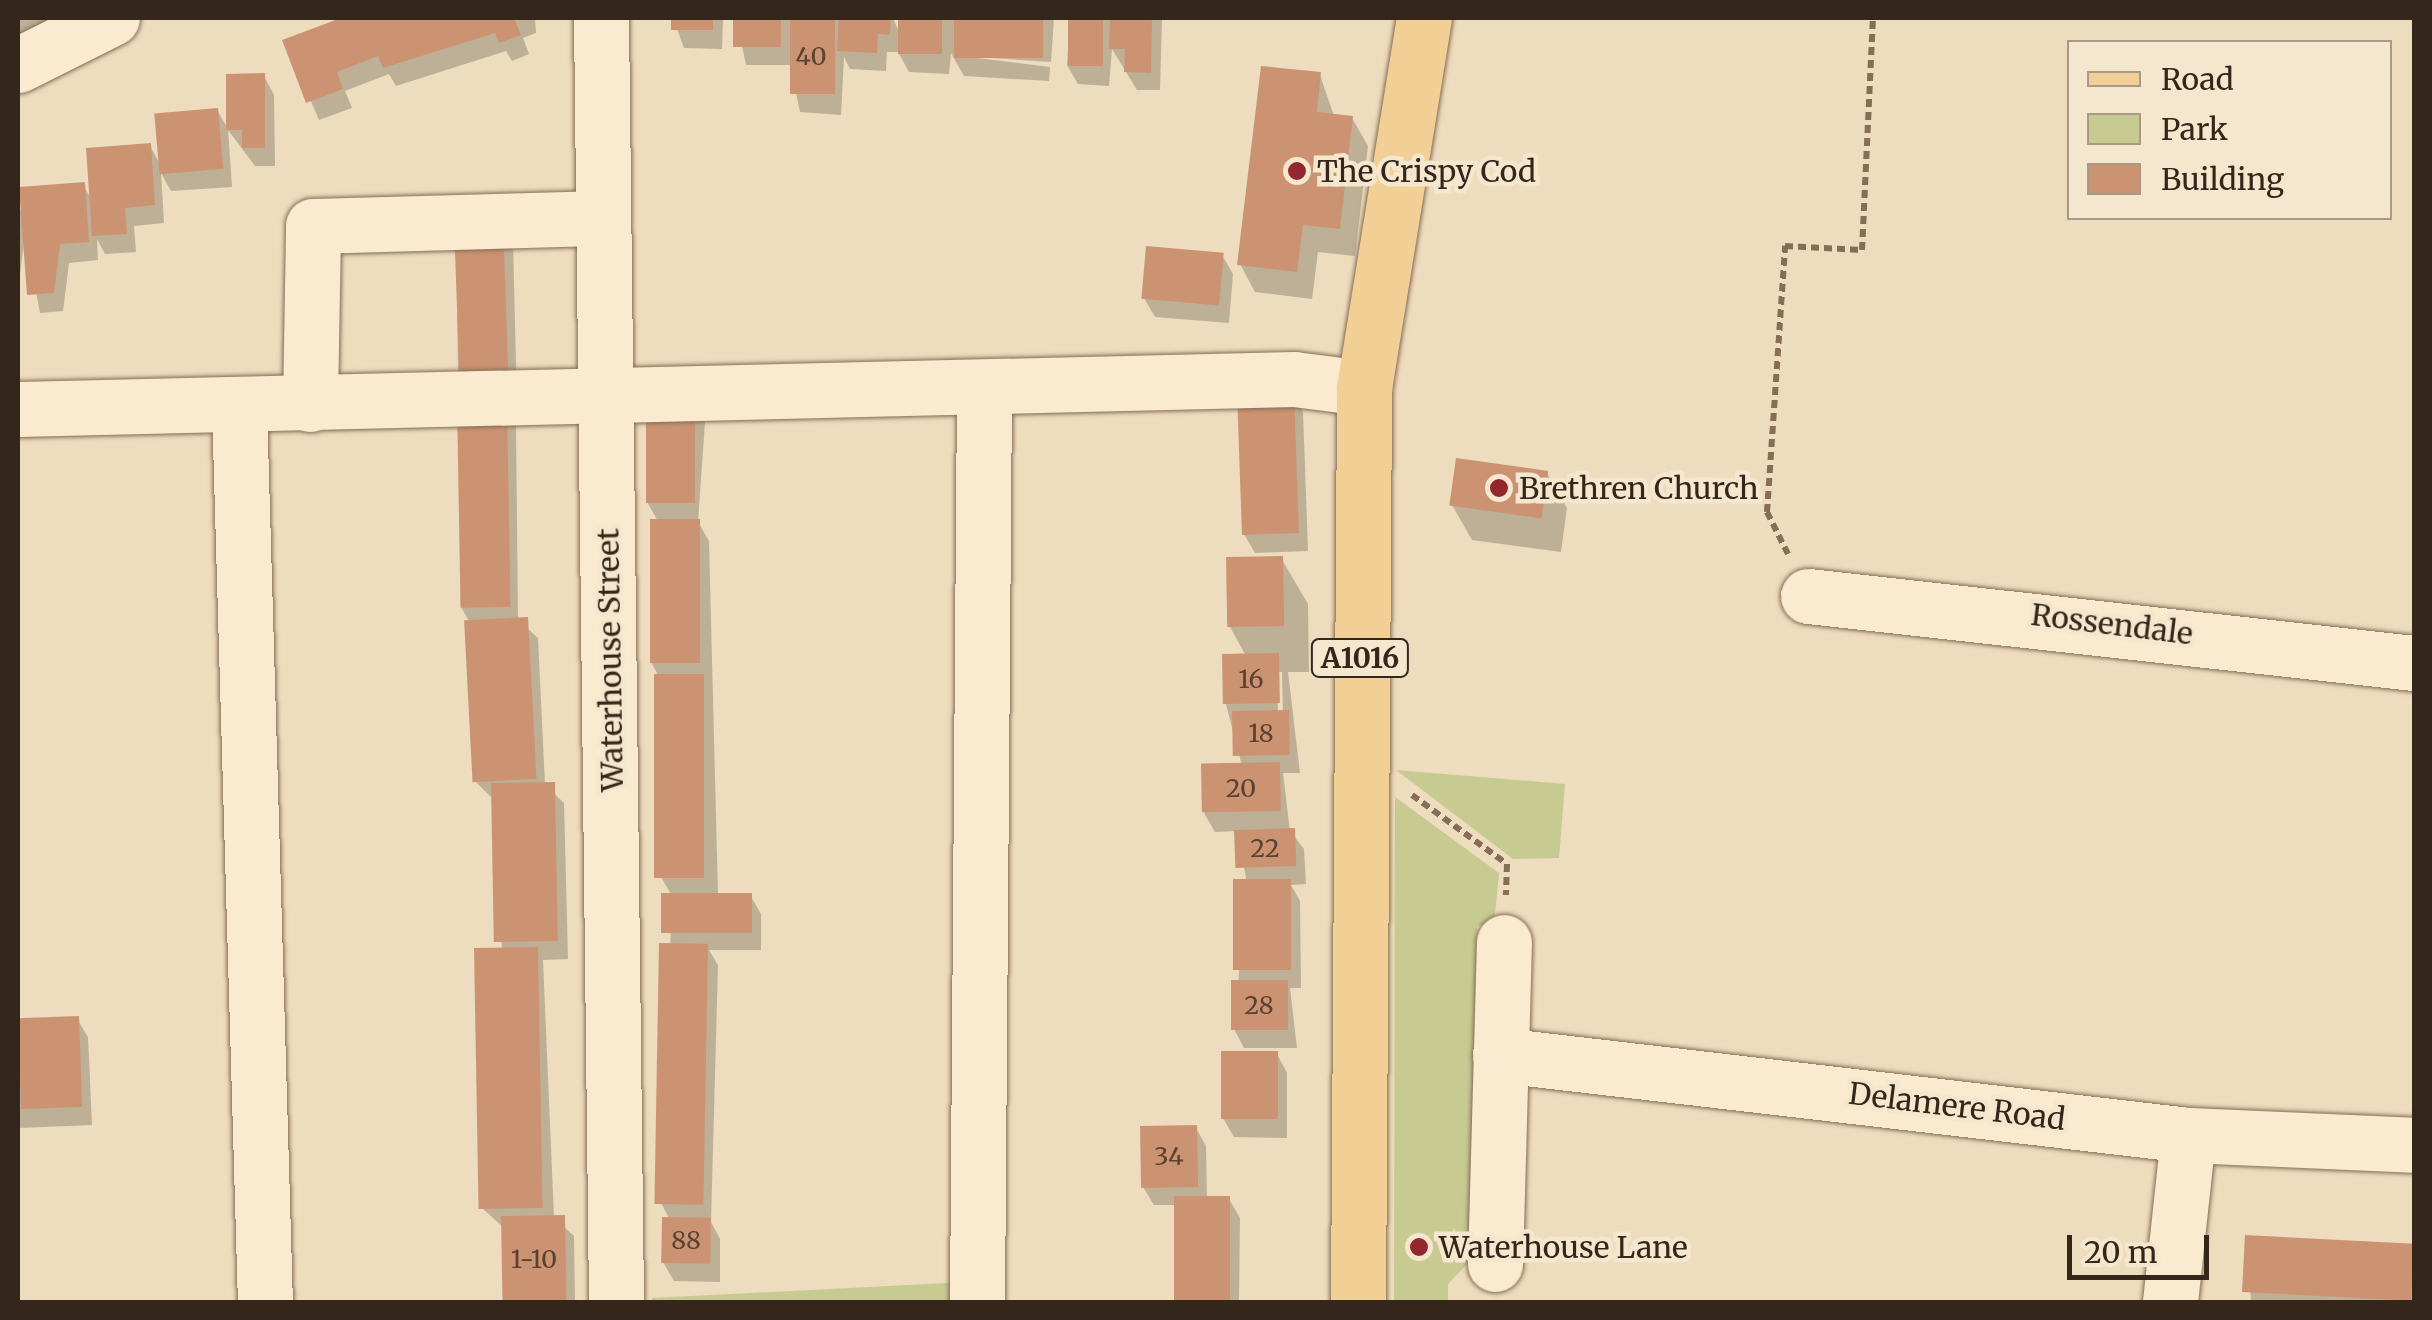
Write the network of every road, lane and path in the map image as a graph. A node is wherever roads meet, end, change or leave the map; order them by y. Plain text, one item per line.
1 (112, 18) edge
2 (601, 18) edge
3 (1424, 18) edge
4 (1873, 18) edge
5 (18, 65) edge
6 (603, 218) junction
7 (1364, 388) junction
8 (984, 392) junction
9 (607, 397) junction
10 (310, 404) junction
11 (239, 407) junction
12 (18, 409) edge
13 (1808, 596) joint
14 (2414, 663) edge
15 (1359, 756) junction
16 (1504, 942) joint
17 (1500, 1055) junction
18 (2188, 1135) junction
19 (2414, 1145) edge
20 (1495, 1264) dead end
21 (265, 1302) edge
22 (616, 1302) edge
23 (977, 1302) edge
24 (1358, 1302) edge
25 (2170, 1302) edge

1 - 5 street
2 - 6 street, Waterhouse Street
3 - 7 main road, A1016
4 - 13 path
6 - 9 street, Waterhouse Street
6 - 10 street
7 - 8 street
7 - 15 main road, A1016
8 - 9 street
8 - 23 street
9 - 10 street
9 - 22 street, Waterhouse Street
10 - 11 street
11 - 12 street
11 - 21 street
13 - 14 street, Rossendale
15 - 16 path
15 - 24 main road, A1016
16 - 17 street
17 - 18 street, Delamere Road
17 - 20 street
18 - 19 street, Delamere Road
18 - 25 street

